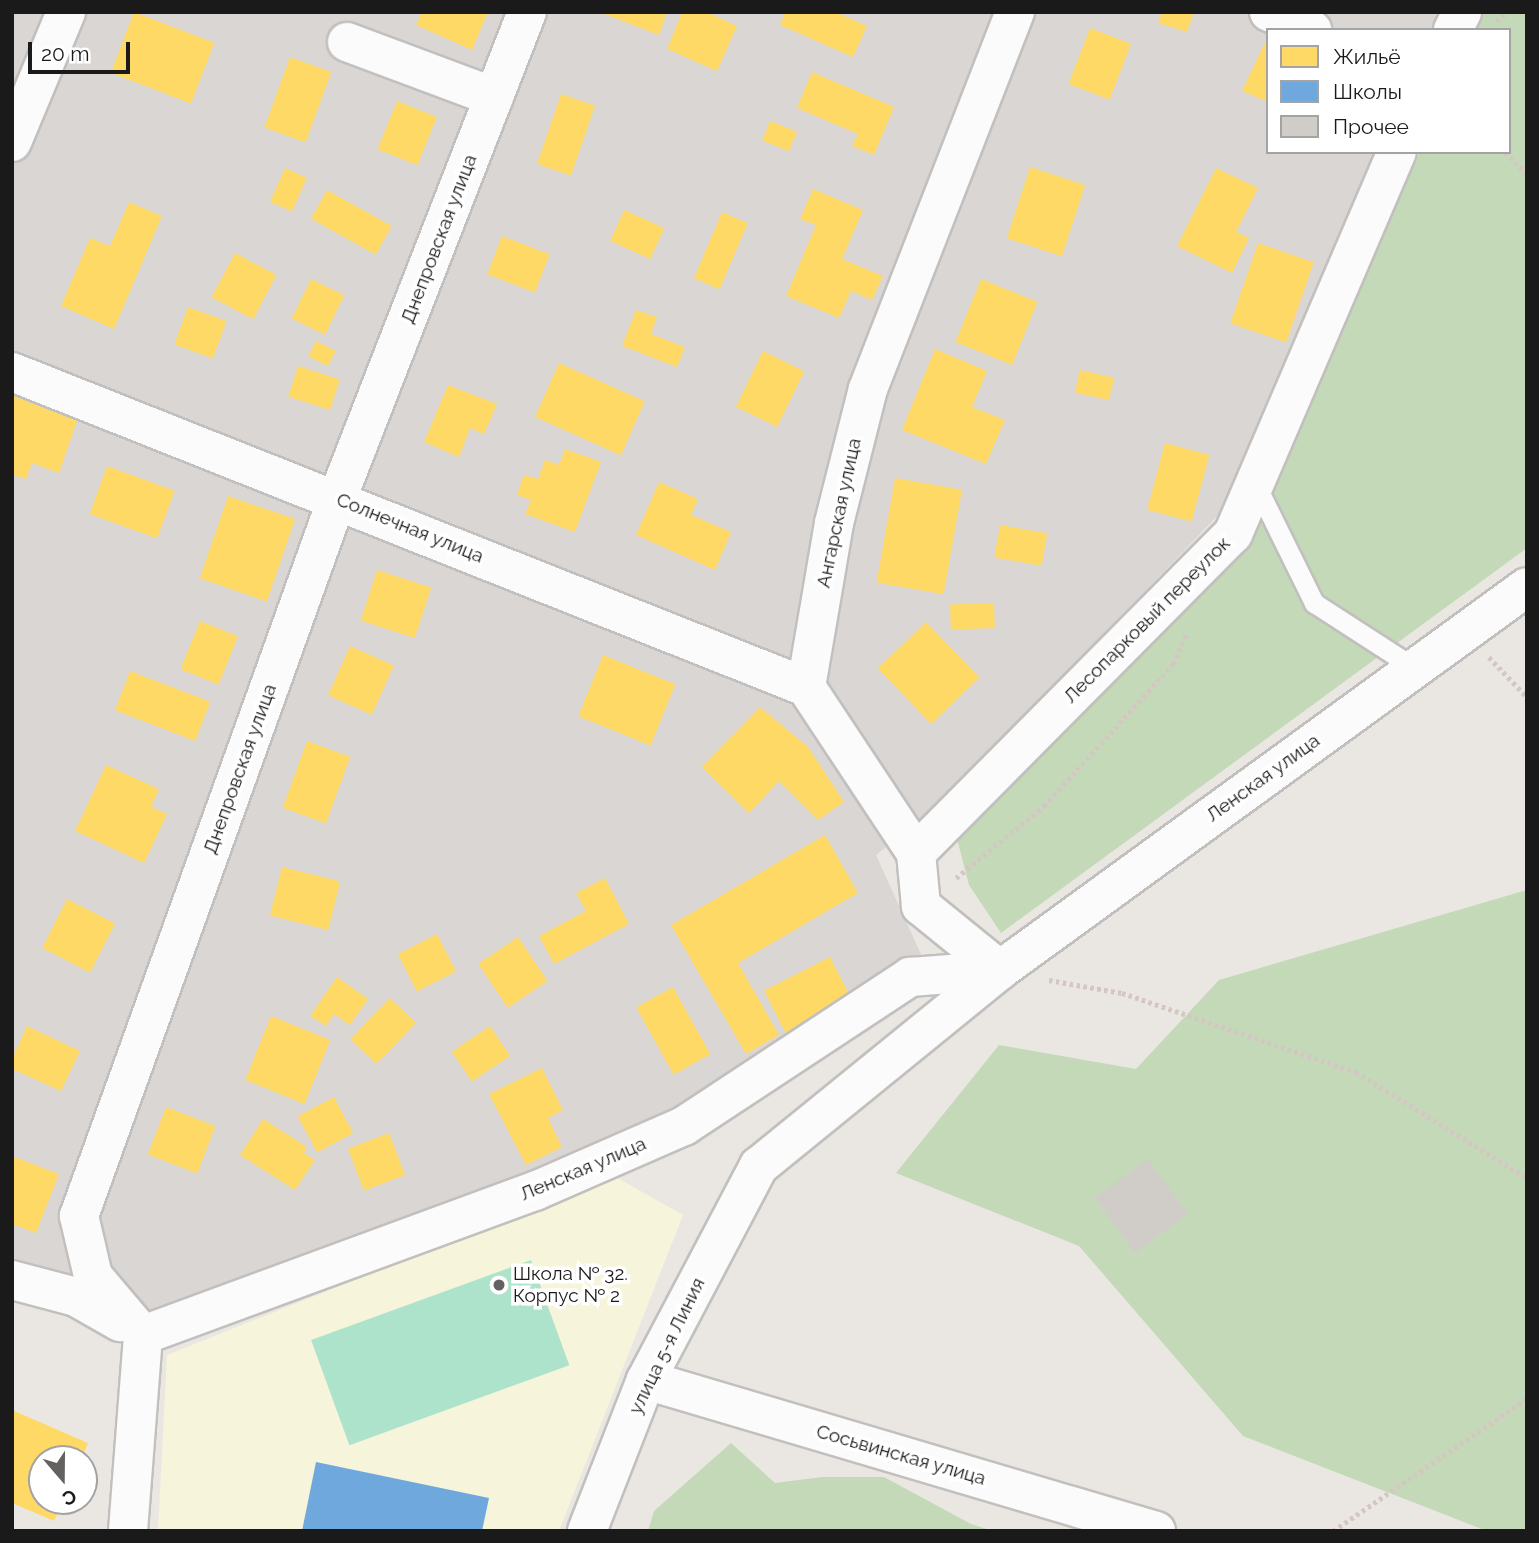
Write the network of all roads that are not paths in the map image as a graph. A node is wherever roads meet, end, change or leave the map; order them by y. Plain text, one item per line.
1 (66, 12) edge
2 (527, 12) edge
3 (1015, 12) edge
4 (1269, 12) edge
5 (1462, 12) edge
6 (1307, 28) edge
7 (1455, 28) edge
8 (347, 42) dead end
9 (494, 97) junction
10 (12, 142) edge
11 (1396, 154) edge
12 (12, 372) edge
13 (1255, 482) junction
14 (337, 499) junction
15 (1527, 587) edge
16 (1415, 668) junction
17 (806, 687) junction
18 (916, 853) junction
19 (1000, 970) junction
20 (759, 1166) joint
21 (12, 1280) edge
22 (143, 1335) junction
23 (646, 1380) junction
24 (128, 1531) edge
25 (587, 1531) edge
26 (1156, 1531) edge

1 - 10 street
2 - 9 street, Днепровская улица
3 - 17 street, Ангарская улица
4 - 6 street
5 - 7 street
8 - 9 street
9 - 14 street, Днепровская улица
11 - 13 street, Лесопарковый переулок
12 - 14 street, Солнечная улица
13 - 16 lane
13 - 18 street, Лесопарковый переулок
14 - 17 street, Солнечная улица
14 - 22 street, Днепровская улица
15 - 16 street, Ленская улица
16 - 19 street, Ленская улица
17 - 18 street
18 - 19 street
19 - 20 street, Ленская улица
19 - 22 street, Ленская улица
20 - 23 street, улица 5-я Линия
21 - 22 street
22 - 24 street
23 - 25 street, улица 5-я Линия
23 - 26 street, Сосьвинская улица

